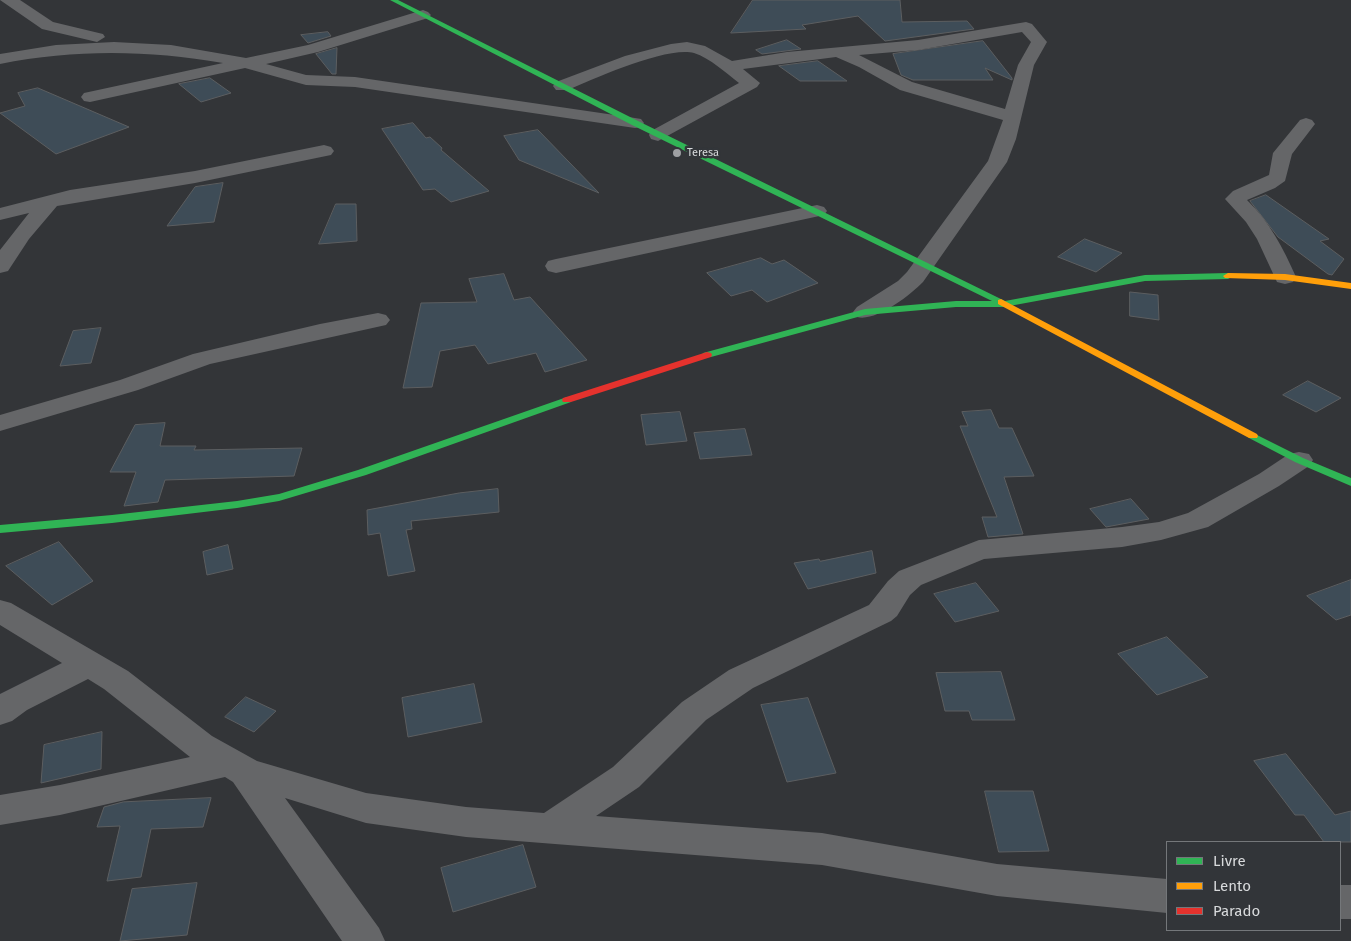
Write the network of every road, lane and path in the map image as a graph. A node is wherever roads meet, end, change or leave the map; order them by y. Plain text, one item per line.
1 (8, 0) edge
2 (393, 0) edge
3 (423, 15) junction
4 (169, 50) junction
5 (839, 53) junction
6 (0, 59) edge
7 (245, 63) junction
8 (727, 67) junction
9 (562, 86) junction
10 (90, 97) dead end
11 (1013, 117) junction
12 (635, 123) junction
13 (1306, 124) dead end
14 (658, 135) junction
15 (324, 151) dead end
16 (50, 201) junction
17 (817, 211) junction
18 (0, 214) edge
19 (925, 265) junction
20 (0, 266) edge
21 (556, 266) dead end
22 (1285, 277) junction
23 (1351, 286) edge
24 (1004, 304) junction
25 (865, 312) junction
26 (378, 320) dead end
27 (0, 423) edge
28 (1299, 460) junction
29 (1351, 482) edge
30 (0, 529) edge
31 (0, 611) edge
32 (88, 664) junction
33 (0, 712) edge
34 (237, 767) junction
35 (0, 810) edge
36 (549, 829) junction
37 (1166, 896) edge
38 (365, 941) edge

1 - 4 street
2 - 3 street
3 - 7 street
3 - 9 street
4 - 6 street
4 - 7 street
5 - 8 street
5 - 11 street
5 - 11 street
7 - 10 street
7 - 12 street
8 - 9 street
8 - 14 street
9 - 12 street
11 - 19 street
12 - 14 street
13 - 22 street
14 - 17 street
15 - 16 street
16 - 18 street
16 - 20 street
17 - 19 street
17 - 21 street
19 - 24 street
19 - 25 street
22 - 23 street
22 - 24 street
24 - 25 street
24 - 28 street
25 - 30 street
26 - 27 street
28 - 29 street
28 - 36 street
31 - 32 street
32 - 33 street
32 - 34 street
34 - 35 street
34 - 36 street
34 - 38 street
36 - 37 street

